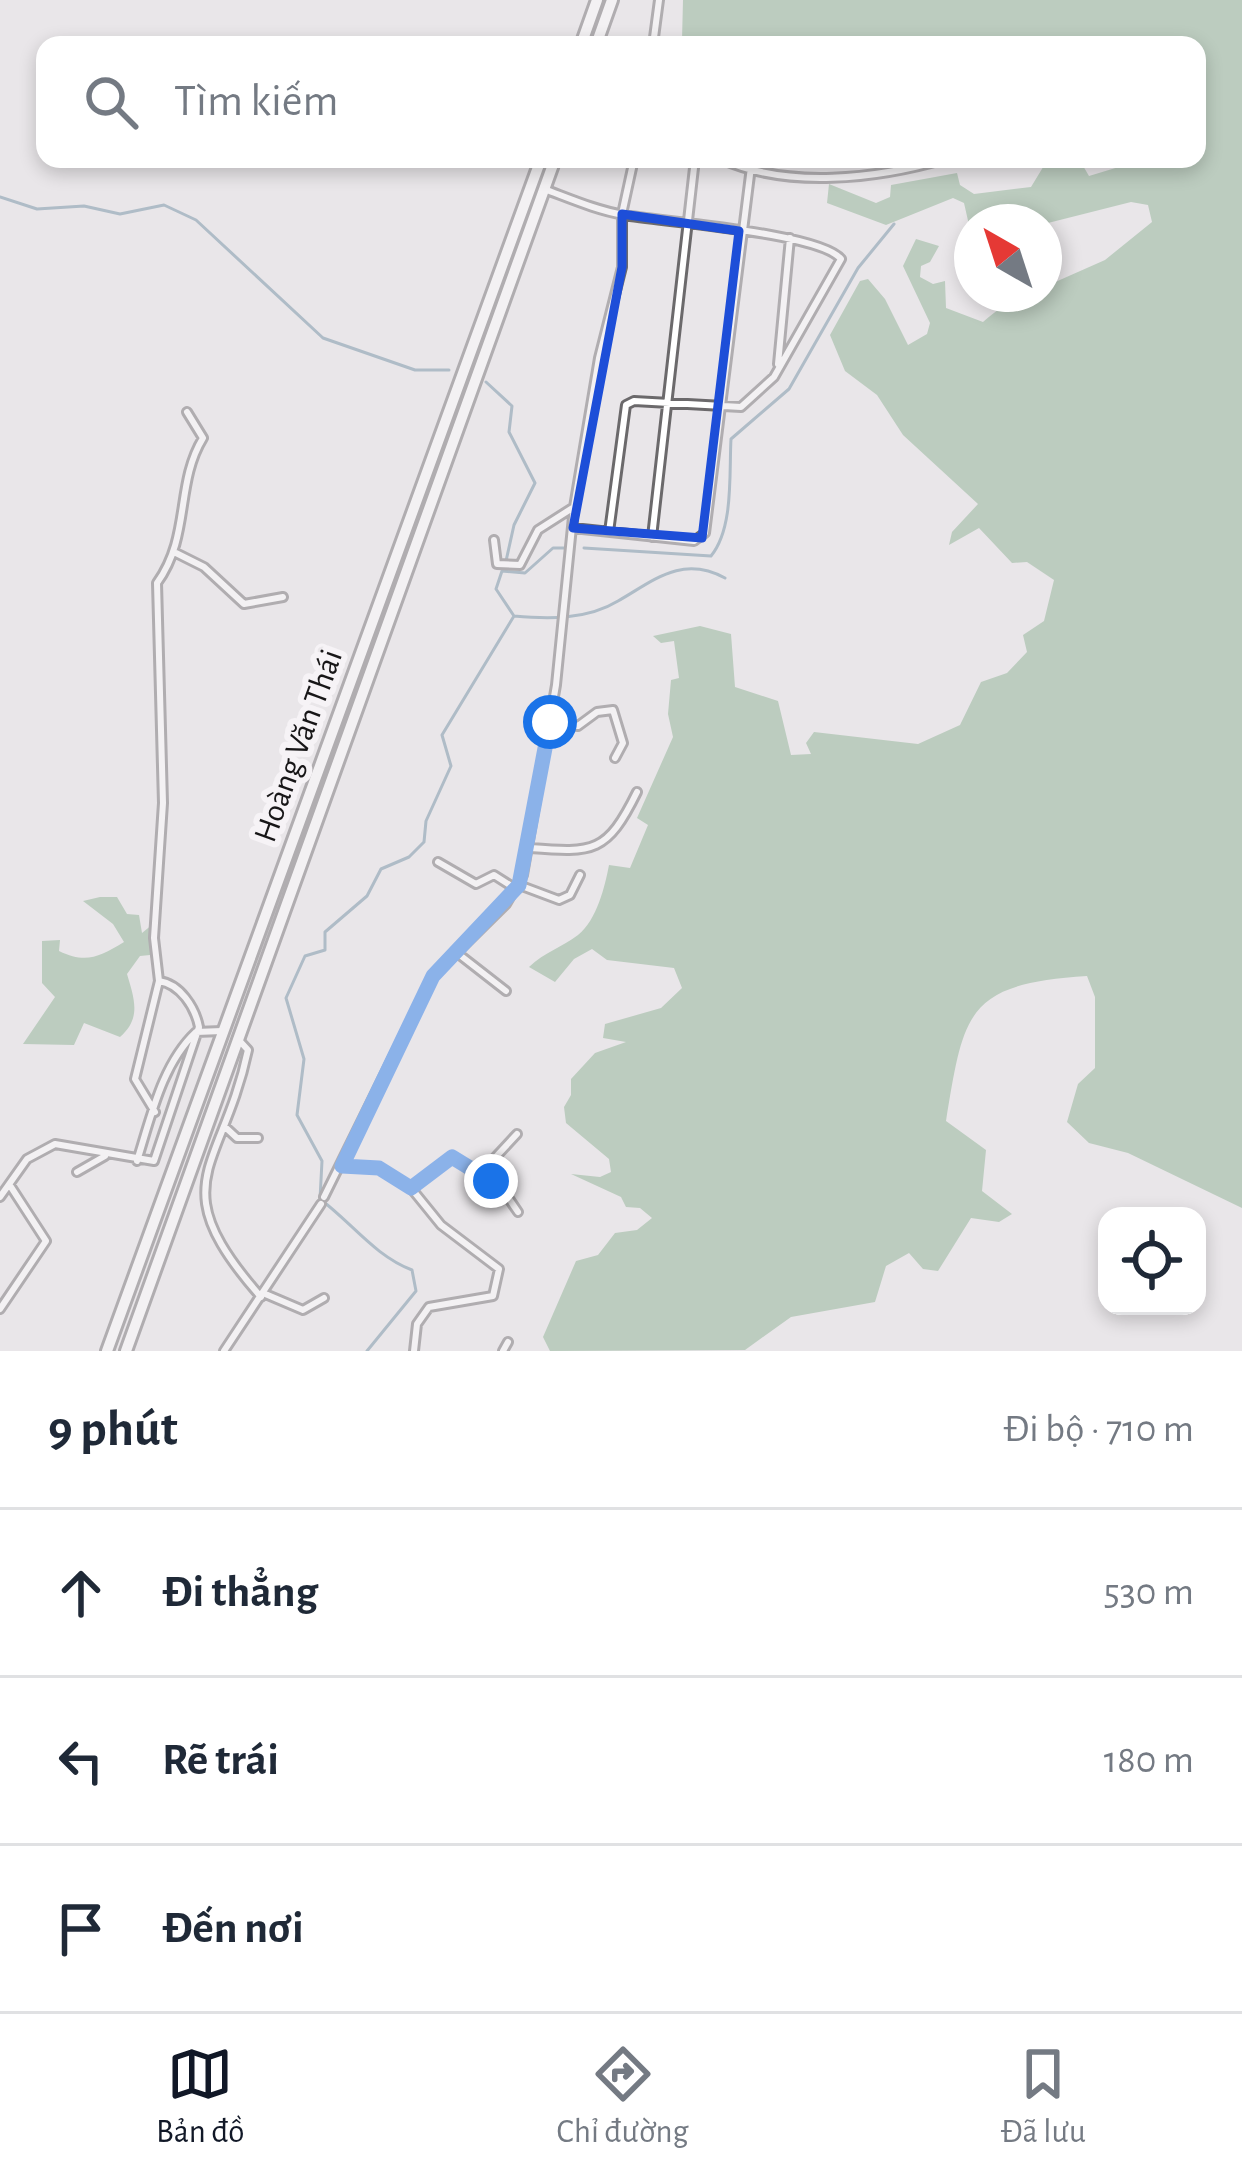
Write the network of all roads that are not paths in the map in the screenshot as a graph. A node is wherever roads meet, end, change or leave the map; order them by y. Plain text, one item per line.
1 (597, 0) edge
2 (612, 0) edge
3 (659, 0) edge
4 (584, 36) edge
5 (599, 36) edge
6 (654, 36) edge
7 (540, 168) edge
8 (550, 168) edge
9 (632, 168) edge
10 (693, 168) edge
11 (894, 168) edge
12 (747, 169) joint
13 (538, 187) junction
14 (622, 214) junction
15 (686, 224) junction
16 (739, 231) junction
17 (790, 238) junction
18 (779, 368) junction
19 (666, 404) junction
20 (718, 408) junction
21 (188, 412) dead end
22 (574, 507) junction
23 (573, 528) junction
24 (609, 532) junction
25 (652, 538) junction
26 (494, 540) dead end
27 (176, 554) junction
28 (283, 597) dead end
29 (550, 722) junction
30 (615, 758) dead end
31 (637, 791) dead end
32 (530, 848) junction
33 (438, 862) dead end
34 (580, 875) dead end
35 (517, 887) junction
36 (456, 952) junction
37 (159, 981) junction
38 (506, 991) dead end
39 (196, 1032) junction
40 (230, 1035) junction
41 (226, 1111) junction
42 (154, 1113) junction
43 (517, 1134) dead end
44 (258, 1138) dead end
45 (162, 1140) junction
46 (105, 1156) junction
47 (137, 1160) junction
48 (342, 1166) junction
49 (77, 1172) dead end
50 (478, 1176) junction
51 (11, 1187) junction
52 (411, 1188) junction
53 (0, 1197) edge
54 (518, 1212) dead end
55 (262, 1295) junction
56 (323, 1298) dead end
57 (0, 1309) edge
58 (107, 1351) edge
59 (126, 1351) edge
60 (224, 1351) edge
61 (414, 1351) edge

1 - 4 main road
2 - 5 main road
3 - 6 street
7 - 13 main road, Hoàng Văn Thái
8 - 13 main road, Hoàng Văn Thái
9 - 14 street
10 - 15 street
11 - 12 street
12 - 16 street
13 - 14 street
13 - 40 main road, Hoàng Văn Thái
14 - 15 street
14 - 22 street
15 - 16 street
15 - 19 street
16 - 17 street
16 - 20 street
17 - 18 street
17 - 18 street
18 - 20 street
19 - 20 street
19 - 24 street
19 - 25 street
20 - 25 street
21 - 27 street
22 - 23 street
22 - 26 street
23 - 24 street
23 - 29 street
24 - 25 street
27 - 28 street
27 - 37 street
29 - 30 street
29 - 32 street
31 - 32 street
32 - 35 street
33 - 35 street
34 - 35 street
35 - 36 street
36 - 38 street
36 - 48 street
37 - 39 street
37 - 42 street
39 - 40 street
39 - 42 street
39 - 45 street
40 - 41 street
40 - 58 main road, Hoàng Văn Thái
40 - 59 main road, Hoàng Văn Thái
41 - 44 street
41 - 55 street
42 - 45 street
42 - 47 street
43 - 50 street
45 - 47 street
46 - 47 street
46 - 49 street
46 - 51 street
48 - 52 street
48 - 55 street
50 - 52 street
50 - 54 street
51 - 53 street
51 - 57 street
52 - 61 street
55 - 56 street
55 - 60 street

